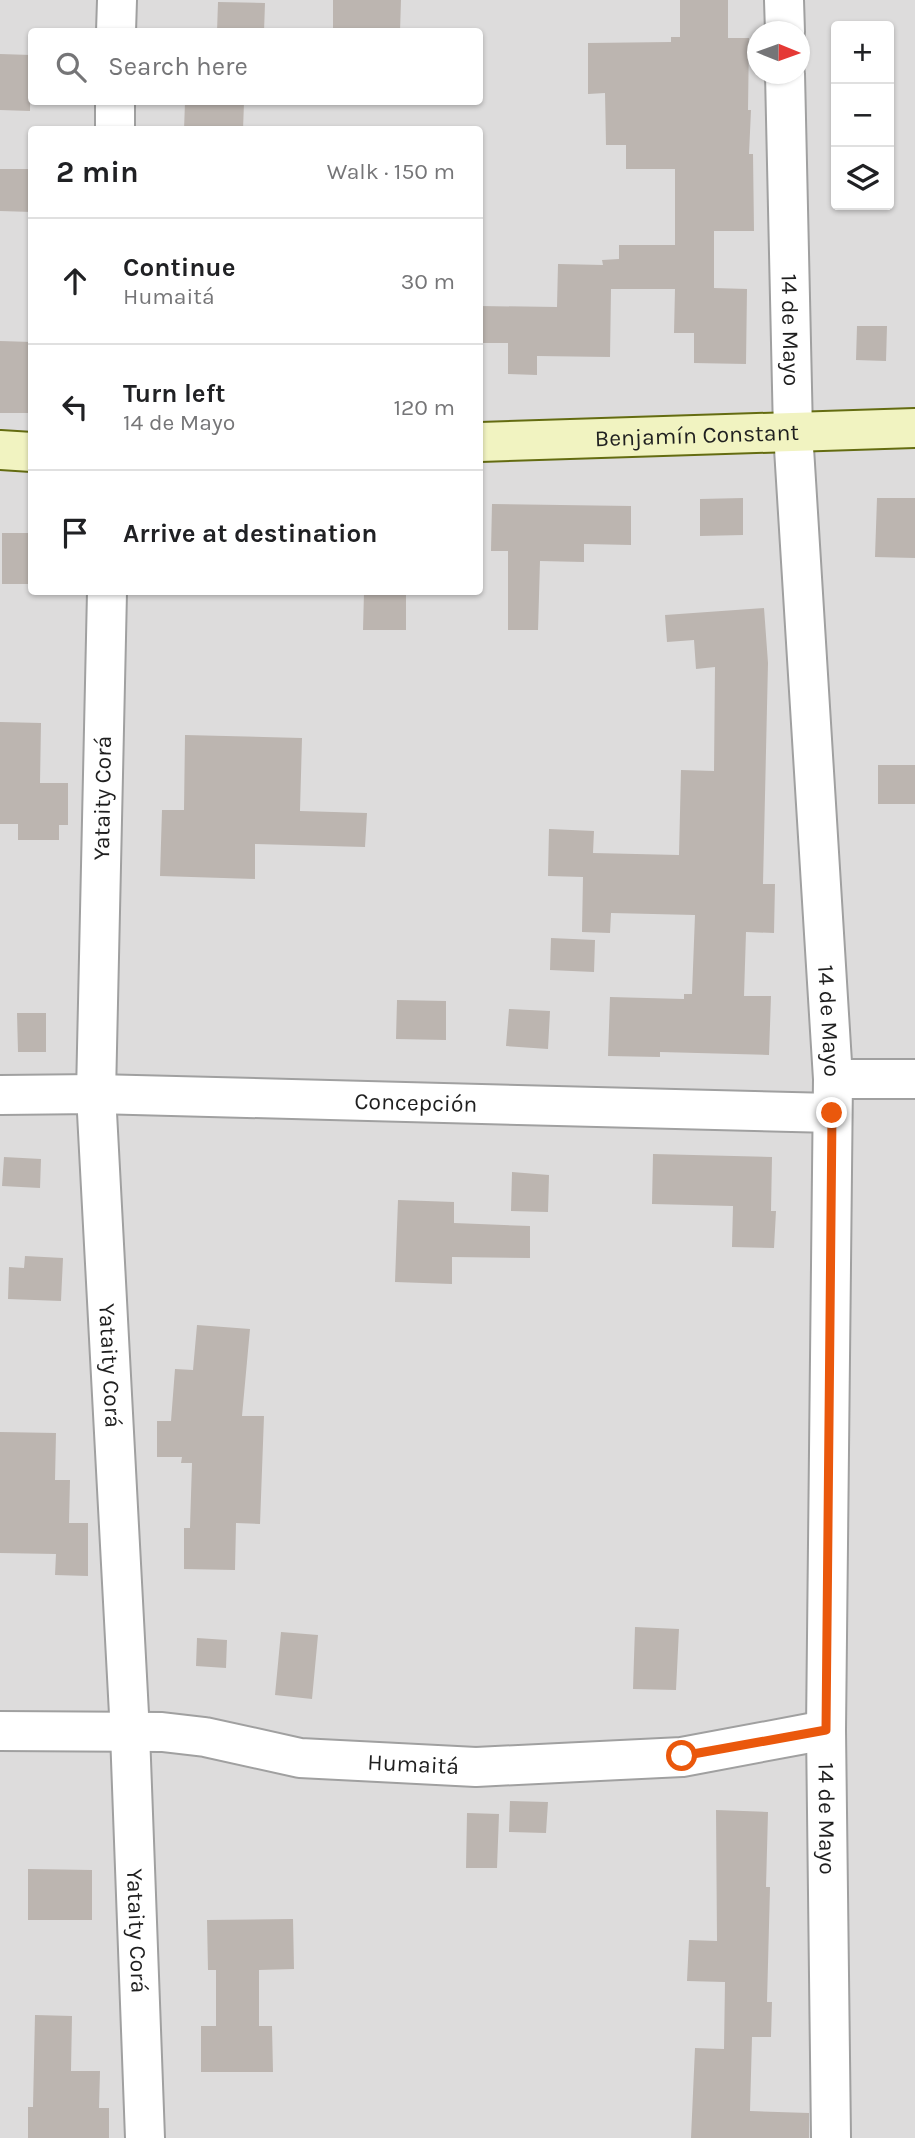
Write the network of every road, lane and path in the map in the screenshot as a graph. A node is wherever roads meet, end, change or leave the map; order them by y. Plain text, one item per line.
1 (117, 0) edge
2 (784, 0) edge
3 (785, 21) edge
4 (116, 28) edge
5 (785, 84) edge
6 (115, 105) edge
7 (115, 126) edge
8 (915, 428) edge
9 (793, 432) junction
10 (483, 442) edge
11 (0, 450) edge
12 (28, 452) edge
13 (107, 595) edge
14 (915, 1079) edge
15 (96, 1094) junction
16 (0, 1095) edge
17 (833, 1096) junction
18 (826, 1730) junction
19 (0, 1731) edge
20 (130, 1732) junction
21 (145, 2138) edge
22 (831, 2138) edge

1 - 4 street
2 - 3 street
5 - 9 street, 14 de Mayo
6 - 7 street
8 - 9 street, Benjamín Constant
9 - 10 street, Benjamín Constant
9 - 17 street, 14 de Mayo
11 - 12 street
13 - 15 street, Yataity Corá
14 - 17 street, Concepción
15 - 16 street, Concepción
15 - 17 street, Concepción
15 - 20 street, Yataity Corá
17 - 18 street, 14 de Mayo
18 - 20 street, Humaitá
18 - 22 street, 14 de Mayo
19 - 20 street, Humaitá
20 - 21 street, Yataity Corá

